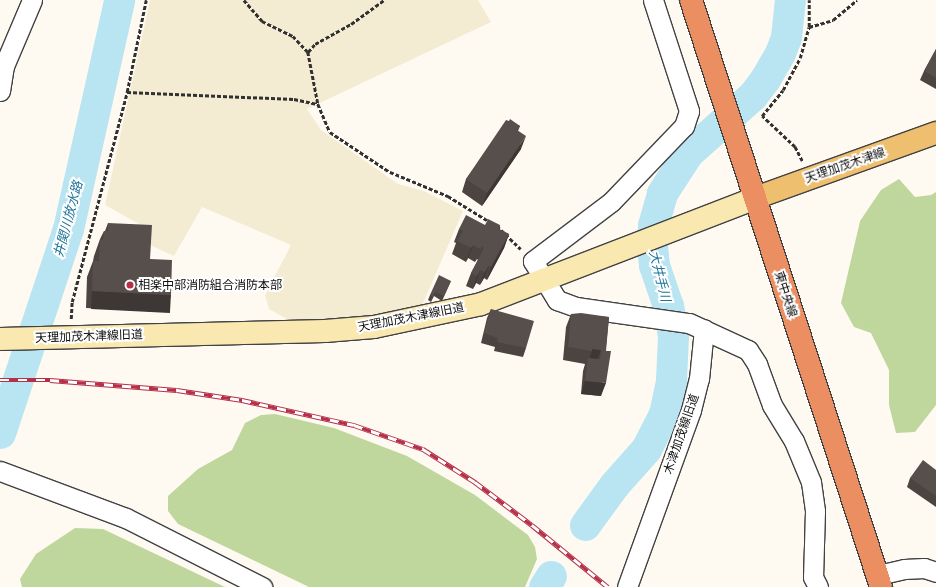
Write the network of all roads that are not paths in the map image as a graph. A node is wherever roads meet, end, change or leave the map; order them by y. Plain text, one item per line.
1 (32, 0) edge
2 (653, 0) edge
3 (692, 0) edge
4 (0, 91) edge
5 (936, 133) edge
6 (755, 198) junction
7 (545, 281) junction
8 (696, 326) junction
9 (1, 339) edge
10 (8, 473) edge
11 (936, 572) edge
12 (879, 581) edge
13 (262, 587) edge
14 (627, 587) edge
15 (818, 587) edge

1 - 4 street
2 - 7 street
3 - 6 highway, 東中央線
5 - 6 main road, 天理加茂木津線
6 - 7 street, 天理加茂木津線旧道
6 - 12 highway, 東中央線
7 - 8 street
7 - 9 street, 天理加茂木津線旧道
8 - 14 street, 木津加茂線旧道
8 - 15 street
10 - 13 street
11 - 12 street

